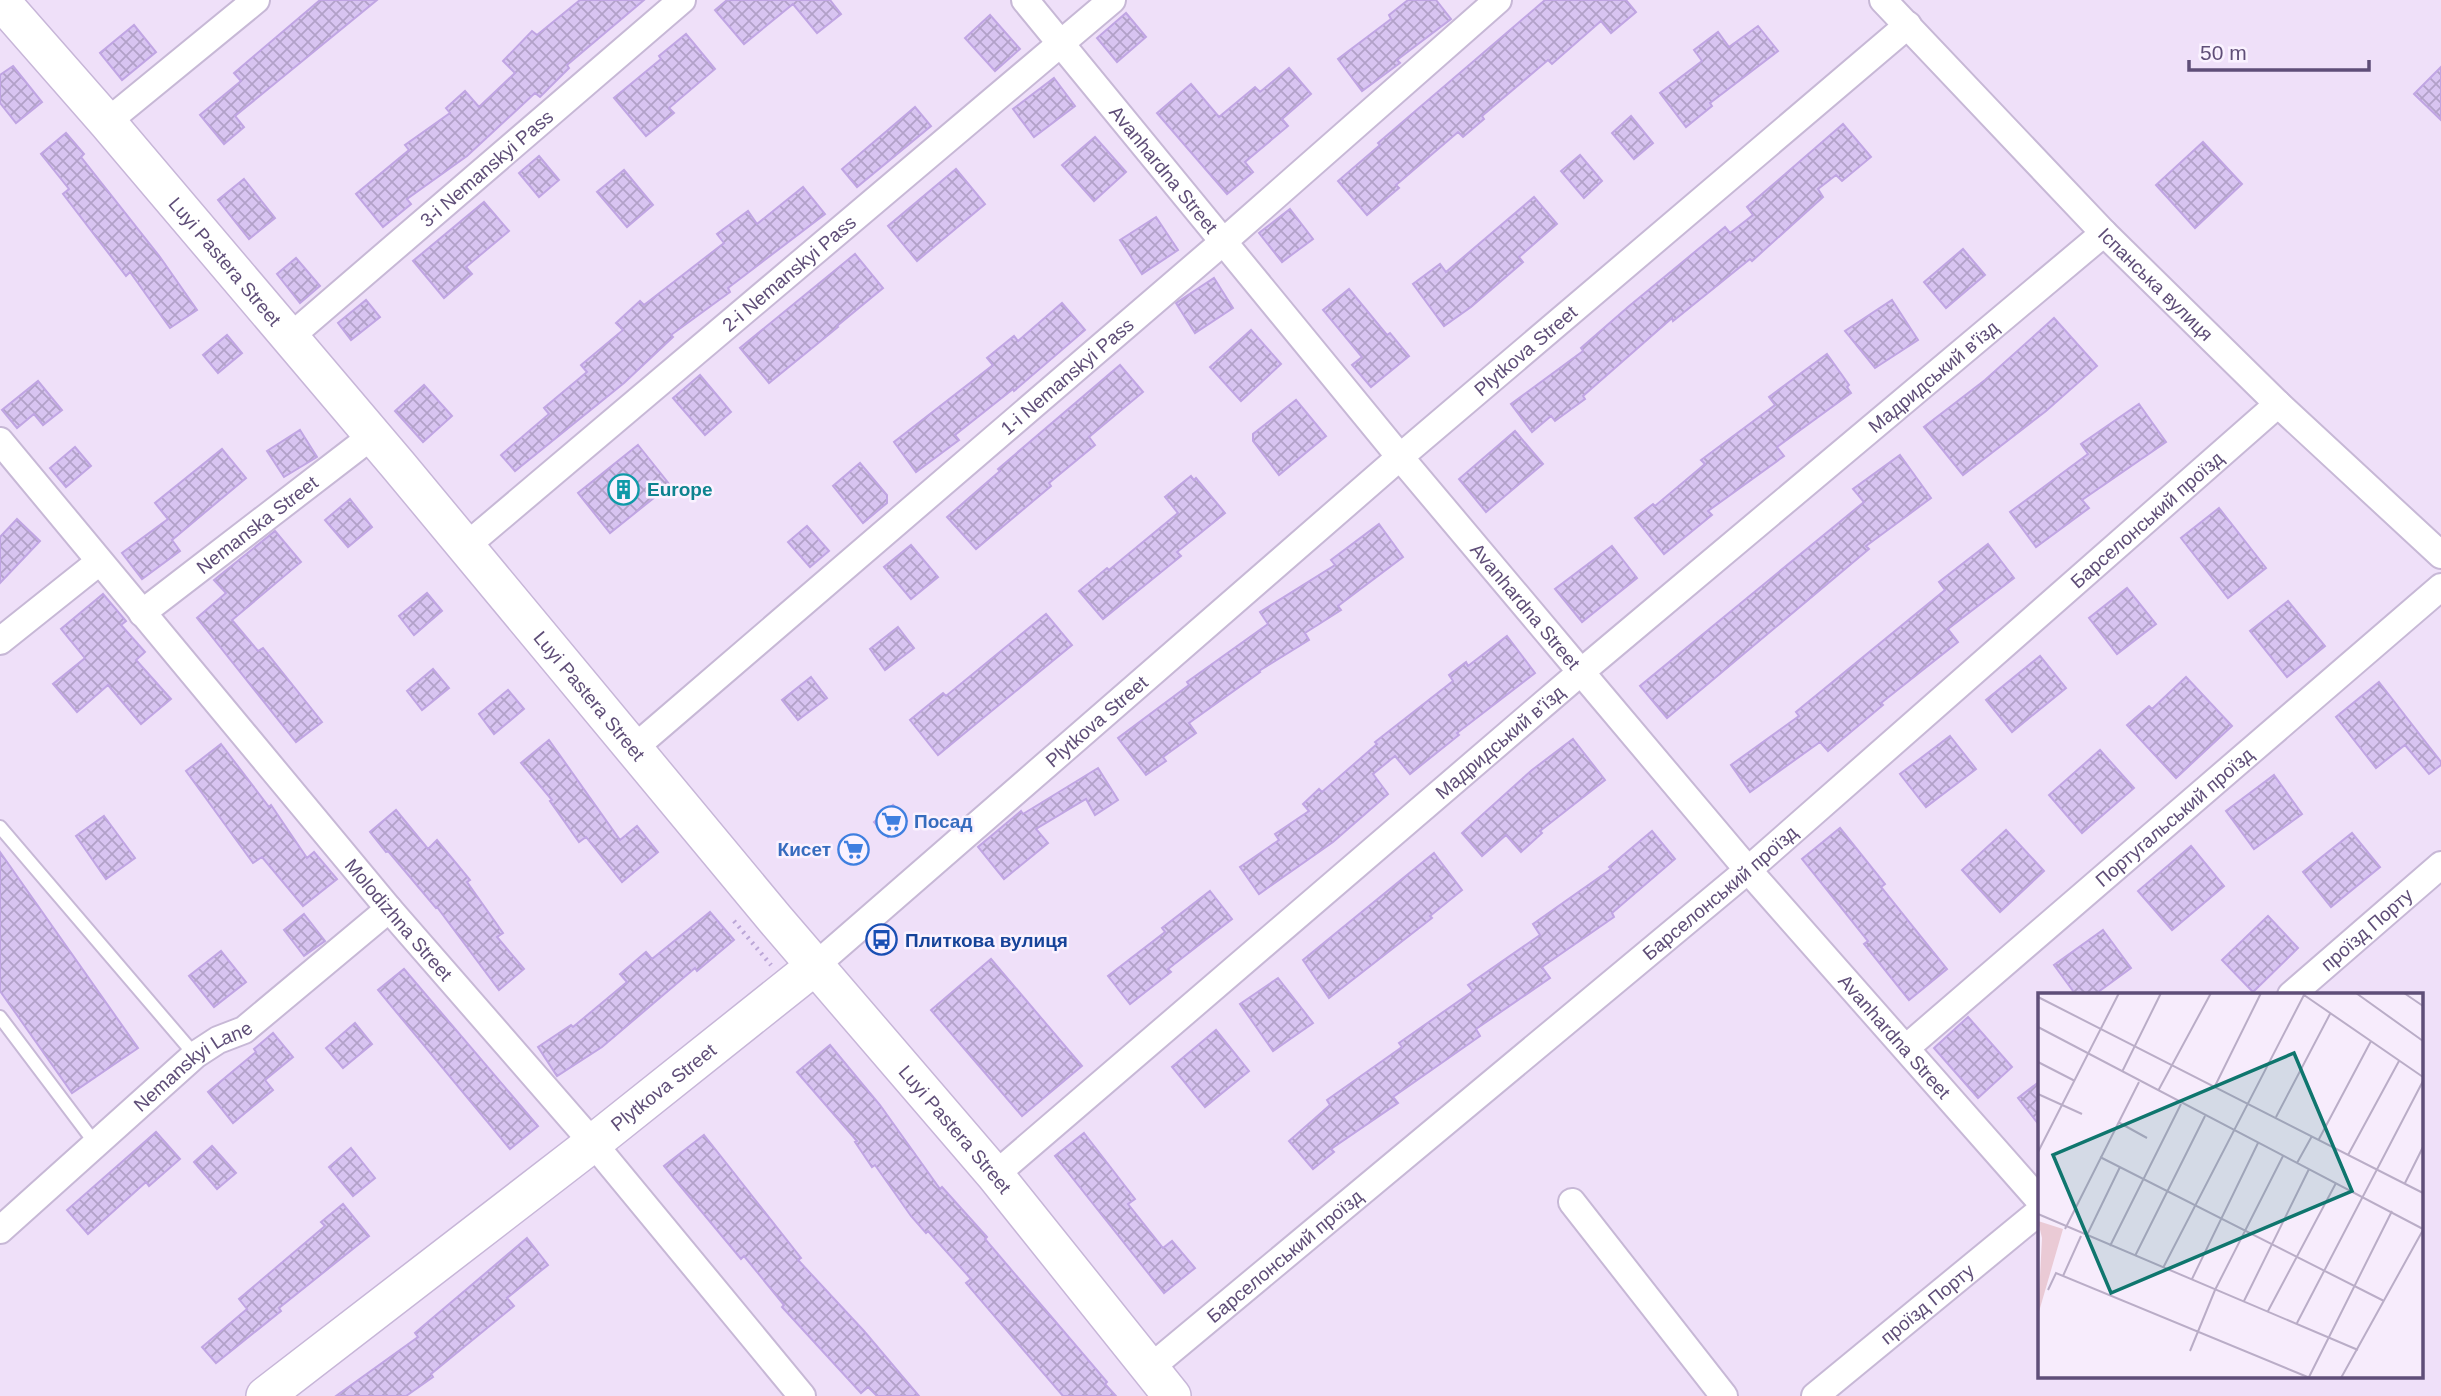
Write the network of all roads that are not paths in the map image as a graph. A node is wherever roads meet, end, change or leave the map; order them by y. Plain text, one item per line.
1 (1, 0) edge
2 (256, 0) edge
3 (682, 0) edge
4 (1025, 0) edge
5 (1112, 0) edge
6 (1498, 0) edge
7 (1883, 0) edge
8 (1908, 25) junction
9 (1060, 43) junction
10 (107, 122) junction
11 (2104, 233) junction
12 (1223, 242) junction
13 (290, 337) junction
14 (2278, 404) junction
15 (372, 436) junction
16 (0, 441) edge
17 (1400, 457) junction
18 (465, 547) junction
19 (2441, 555) edge
20 (99, 562) junction
21 (2441, 587) edge
22 (142, 613) junction
23 (0, 641) edge
24 (1581, 672) junction
25 (633, 749) junction
26 (0, 827) edge
27 (2441, 865) edge
28 (1748, 870) junction
29 (388, 909) junction
30 (815, 966) junction
31 (2293, 993) edge
32 (0, 1017) edge
33 (1906, 1048) junction
34 (195, 1055) junction
35 (95, 1143) junction
36 (593, 1143) junction
37 (995, 1175) junction
38 (2038, 1198) edge
39 (1572, 1202) dead end
40 (2038, 1213) edge
41 (0, 1230) edge
42 (1150, 1368) junction
43 (265, 1396) edge
44 (801, 1396) edge
45 (1172, 1396) edge
46 (1724, 1396) edge
47 (1815, 1396) edge

1 - 10 street, Luyi Pastera Street
2 - 10 street
3 - 13 street, 3-i Nemanskyi Pass
4 - 9 street, Avanhardna Street
5 - 9 street, 2-i Nemanskyi Pass
6 - 12 street, 1-i Nemanskyi Pass
7 - 8 street, Іспанська вулиця
8 - 11 street, Іспанська вулиця
8 - 17 street, Plytkova Street
9 - 12 street, Avanhardna Street
9 - 18 street, 2-i Nemanskyi Pass
10 - 13 street, Luyi Pastera Street
11 - 14 street, Іспанська вулиця
11 - 24 street, Мадридський в'їзд
12 - 17 street, Avanhardna Street
12 - 25 street, 1-i Nemanskyi Pass
13 - 15 street, Luyi Pastera Street
14 - 19 street, Іспанська вулиця
14 - 28 street, Барселонський проїзд
15 - 18 street, Luyi Pastera Street
15 - 22 street, Nemanska Street
16 - 20 street, Molodizhna Street
17 - 24 street, Avanhardna Street
17 - 30 street, Plytkova Street
18 - 25 street, Luyi Pastera Street
20 - 22 street, Molodizhna Street
20 - 23 street
21 - 33 street, Португальський проїзд
22 - 29 street, Molodizhna Street
24 - 28 street, Avanhardna Street
24 - 37 street, Мадридський в'їзд
25 - 30 street, Luyi Pastera Street
26 - 34 lane
27 - 31 street, проїзд Порту
28 - 33 street, Avanhardna Street
28 - 42 street, Барселонський проїзд
29 - 34 street, Nemanskyi Lane
29 - 36 street, Molodizhna Street
30 - 36 street, Plytkova Street
30 - 37 street, Luyi Pastera Street
32 - 35 lane
33 - 38 street, Avanhardna Street
34 - 35 street, Nemanskyi Lane
35 - 41 street, Nemanskyi Lane
36 - 43 street, Plytkova Street
36 - 44 street, Molodizhna Street
37 - 42 street, Luyi Pastera Street
39 - 46 street
40 - 47 street, проїзд Порту
42 - 45 street, Luyi Pastera Street

